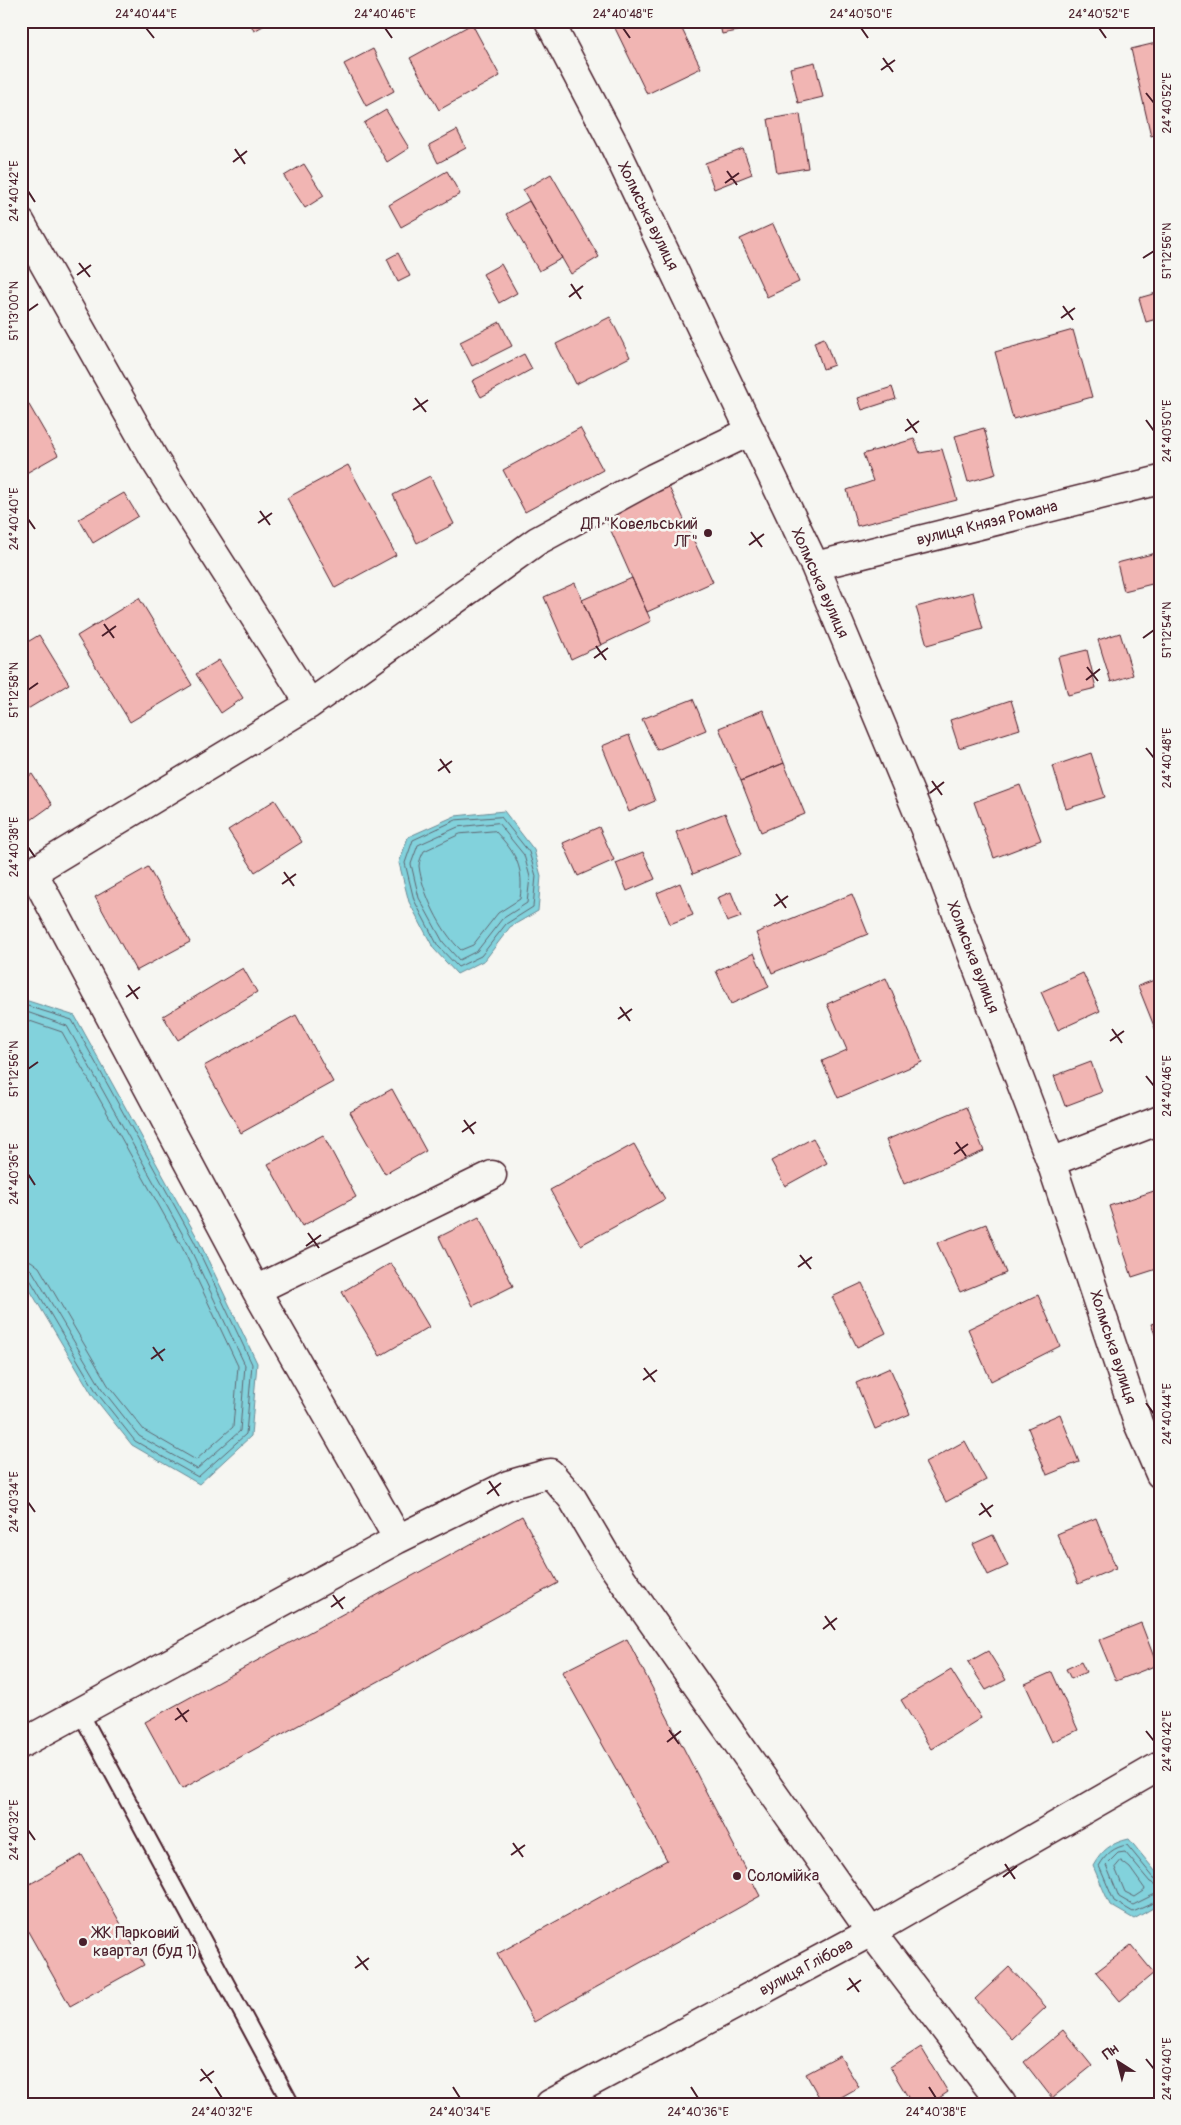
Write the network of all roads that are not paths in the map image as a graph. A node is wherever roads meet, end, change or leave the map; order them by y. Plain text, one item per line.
1 (549, 21) edge
2 (21, 223) edge
3 (751, 431) junction
4 (1160, 480) edge
5 (815, 566) junction
6 (310, 704) junction
7 (27, 875) edge
8 (1160, 1120) edge
9 (1051, 1162) junction
10 (492, 1175) dead end
11 (256, 1290) junction
12 (1160, 1474) edge
13 (398, 1539) junction
14 (80, 1712) junction
15 (21, 1744) edge
16 (1160, 1766) edge
17 (871, 1932) junction
18 (292, 2104) edge
19 (550, 2104) edge
20 (1002, 2104) edge

1 - 3 street, Холмська вулиця
2 - 6 street
3 - 5 street, Холмська вулиця
3 - 6 street
4 - 5 street, вулиця Князя Романа
5 - 9 street, Холмська вулиця
6 - 7 street
7 - 11 street
8 - 9 street
9 - 12 street, Холмська вулиця
10 - 11 street
11 - 13 street
13 - 14 street
13 - 17 street
14 - 15 street
14 - 18 lane
16 - 17 street
17 - 19 street, вулиця Глібова
17 - 20 street, вулиця Глібова

